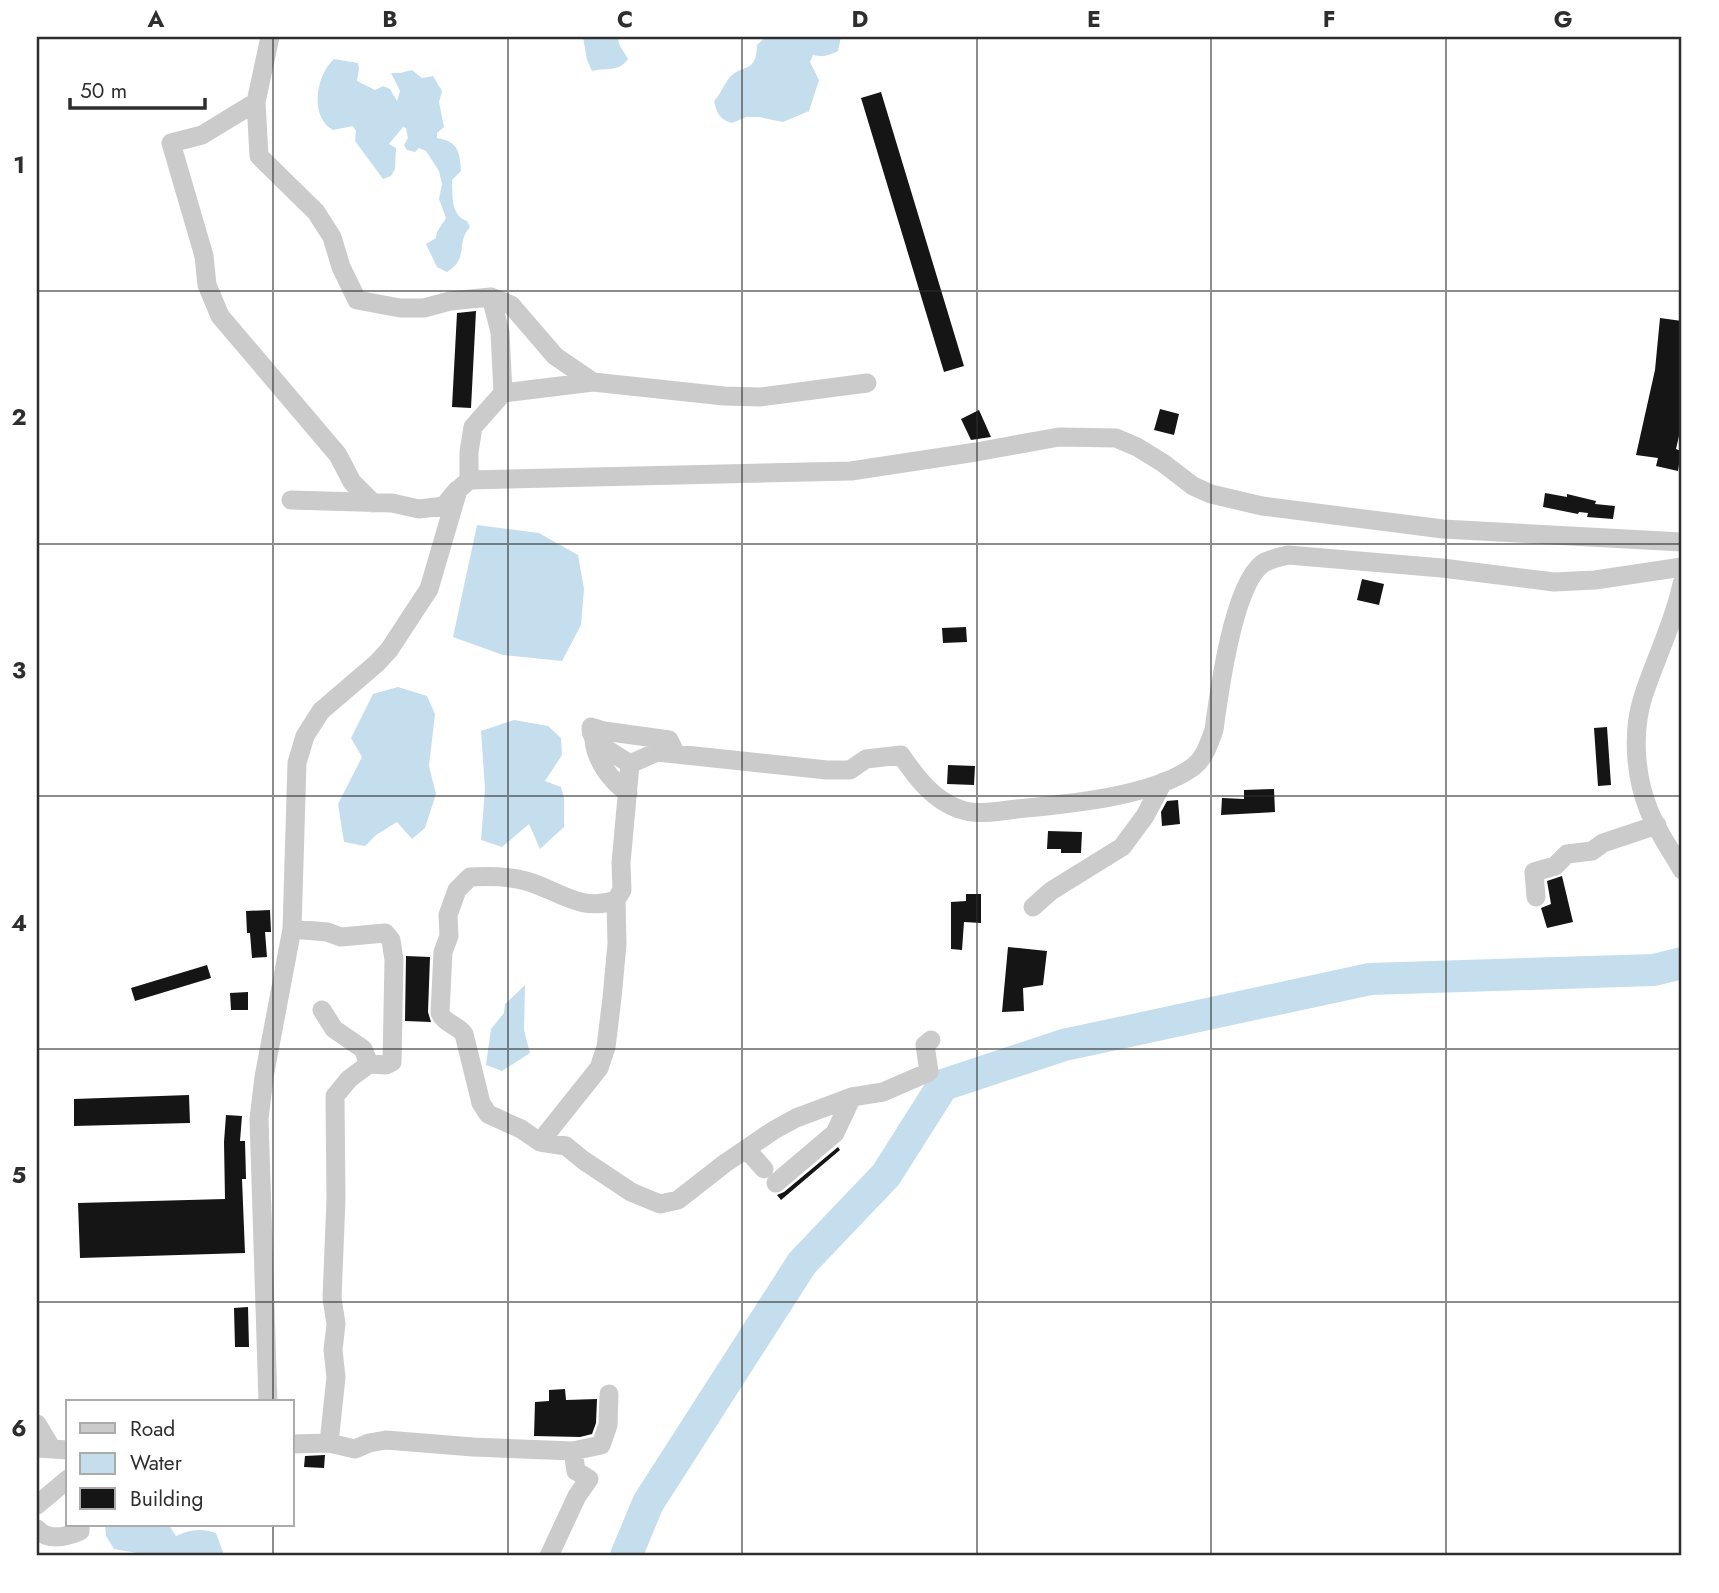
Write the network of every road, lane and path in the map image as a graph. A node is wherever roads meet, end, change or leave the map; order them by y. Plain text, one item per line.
1 (270, 37) edge
2 (256, 102) junction
3 (491, 297) junction
4 (593, 382) junction
5 (867, 383) dead end
6 (503, 393) junction
7 (463, 485) junction
8 (290, 500) dead end
9 (373, 503) junction
10 (1682, 542) edge
11 (1682, 567) edge
12 (1682, 584) edge
13 (594, 740) junction
14 (675, 752) junction
15 (630, 764) junction
16 (1163, 782) junction
17 (628, 793) junction
18 (1657, 825) junction
19 (1682, 870) edge
20 (1536, 897) dead end
21 (616, 900) junction
22 (1033, 907) dead end
23 (292, 929) junction
24 (322, 1010) dead end
25 (931, 1040) dead end
26 (369, 1064) junction
27 (852, 1097) junction
28 (555, 1122) junction
29 (516, 1127) junction
30 (540, 1142) junction
31 (746, 1149) junction
32 (609, 1394) dead end
33 (268, 1400) edge
34 (37, 1424) edge
35 (329, 1443) junction
36 (294, 1444) edge
37 (52, 1449) edge
38 (573, 1451) junction
39 (66, 1481) edge
40 (37, 1505) edge
41 (80, 1526) edge
42 (37, 1529) edge
43 (549, 1556) edge

1 - 2 street
2 - 3 street
2 - 9 street
3 - 4 street
3 - 6 street
4 - 5 street
4 - 6 street
6 - 7 street
7 - 9 street
7 - 10 street
7 - 23 street
8 - 9 street
11 - 16 street
12 - 18 street
13 - 14 street
13 - 15 street
13 - 17 street
14 - 15 street
14 - 16 street
15 - 17 street
16 - 22 street
17 - 21 street
18 - 19 street
18 - 20 street
21 - 28 street
21 - 29 street
23 - 26 street
23 - 33 street
24 - 26 street
25 - 27 street
26 - 35 street
27 - 31 street
27 - 31 street
28 - 29 street
28 - 30 street
29 - 30 street
30 - 31 street
32 - 38 street
34 - 37 street
35 - 36 street
35 - 38 street
38 - 43 street
39 - 40 street
41 - 42 street

